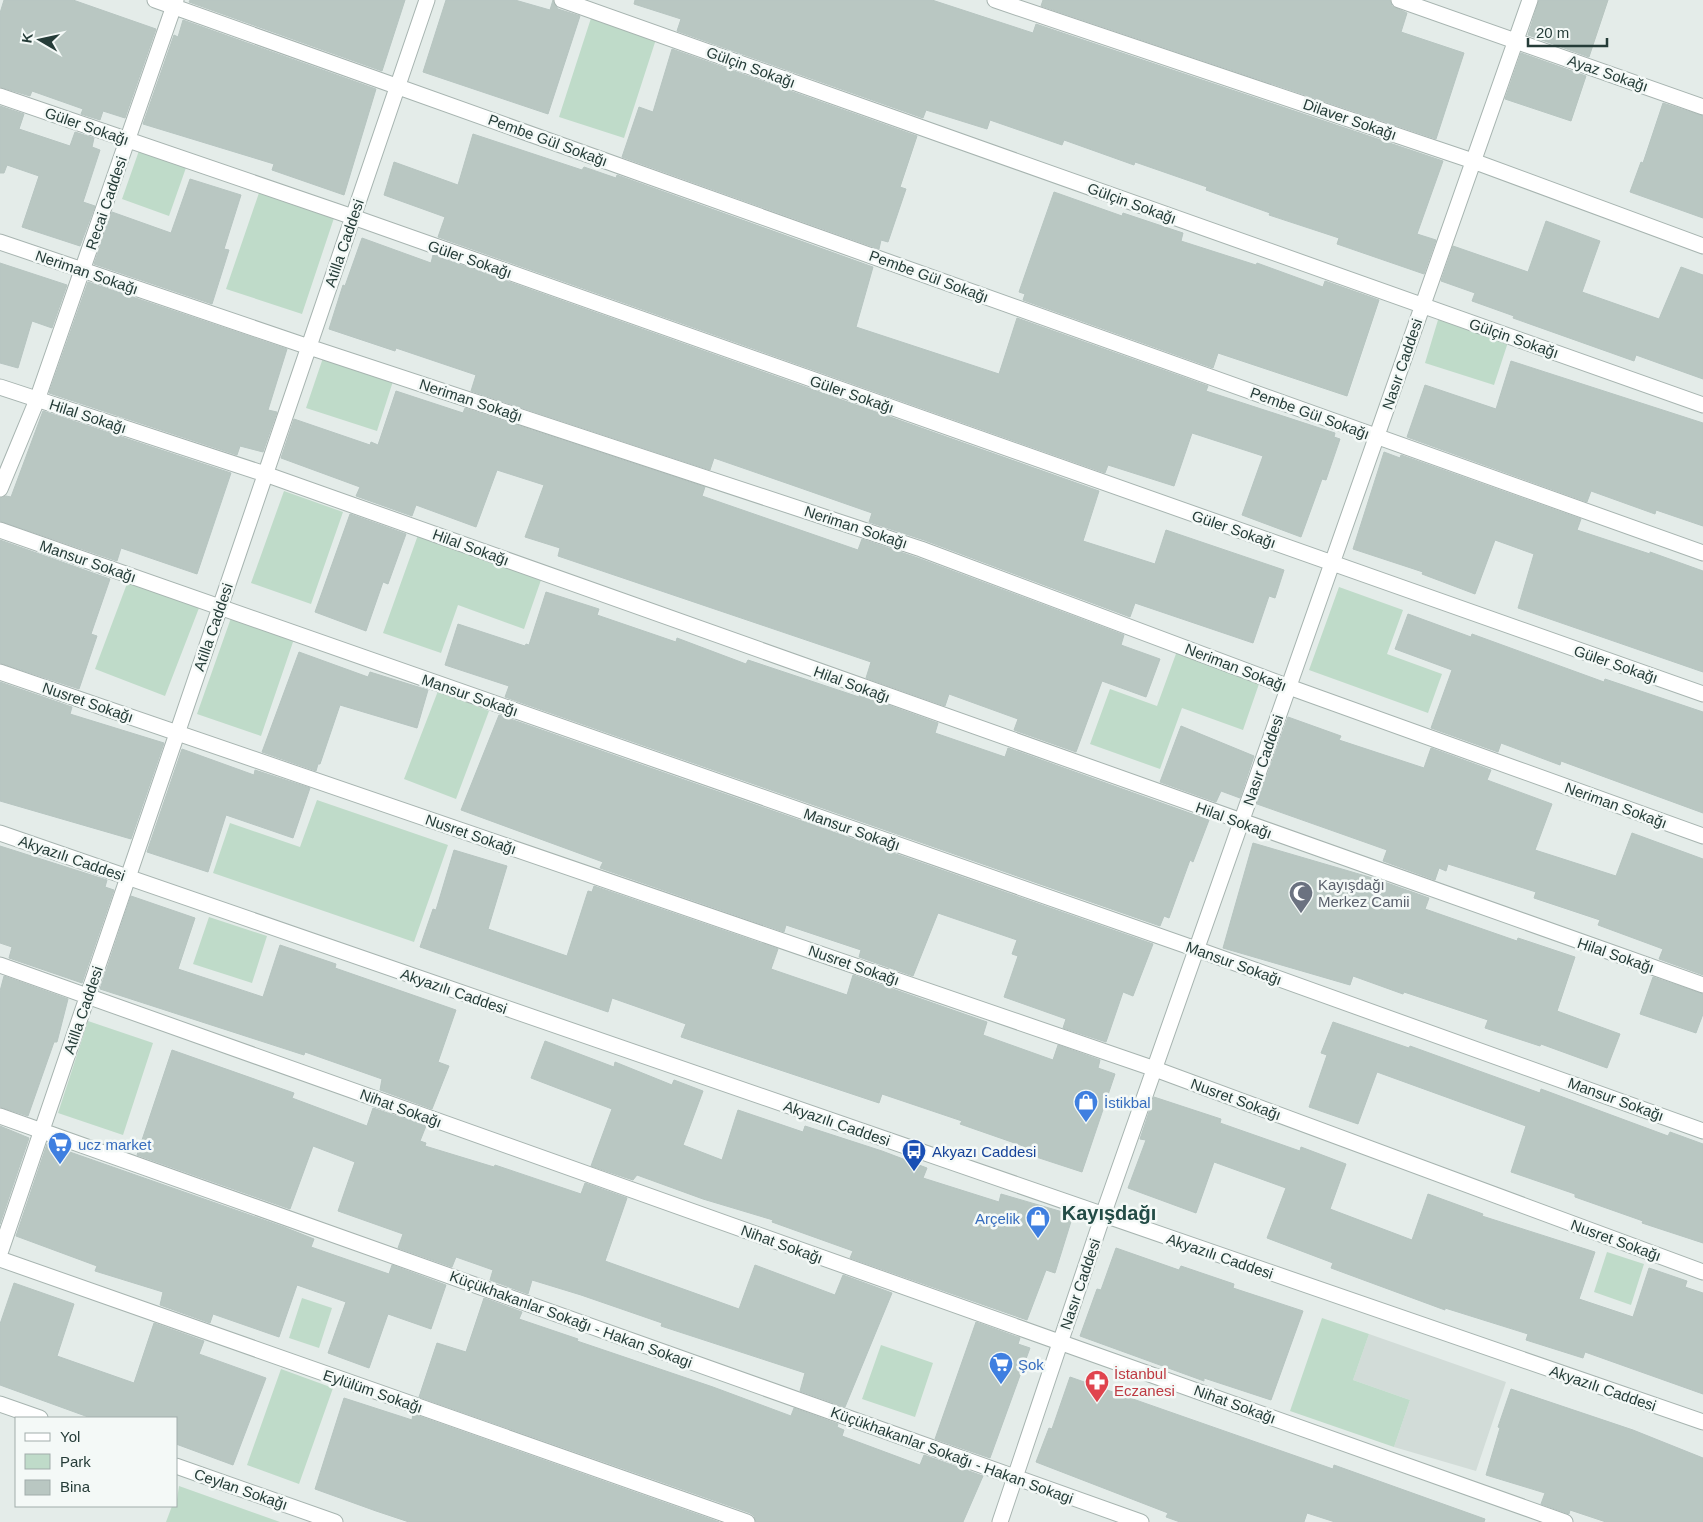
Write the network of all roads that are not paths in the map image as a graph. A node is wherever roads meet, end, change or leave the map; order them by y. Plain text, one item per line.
1 (155, 0) edge
2 (427, 0) edge
3 (562, 0) edge
4 (995, 0) edge
5 (1399, 0) edge
6 (1530, 0) edge
7 (175, 3) edge
8 (1516, 41) junction
9 (397, 86) junction
10 (0, 96) edge
11 (1703, 107) edge
12 (127, 140) junction
13 (1473, 161) junction
14 (353, 217) junction
15 (0, 242) edge
16 (1703, 246) edge
17 (82, 271) junction
18 (1422, 306) junction
19 (309, 347) junction
20 (0, 387) edge
21 (38, 400) junction
22 (1703, 405) edge
23 (1376, 437) junction
24 (265, 474) junction
25 (0, 489) edge
26 (0, 530) edge
27 (1703, 553) edge
28 (1332, 563) junction
29 (220, 608) junction
30 (0, 672) edge
31 (1289, 687) junction
32 (1703, 694) edge
33 (177, 733) junction
34 (1241, 823) junction
35 (0, 833) edge
36 (1703, 836) edge
37 (128, 878) junction
38 (1196, 949) junction
39 (0, 965) edge
40 (1703, 985) edge
41 (87, 997) junction
42 (1155, 1069) junction
43 (0, 1116) edge
44 (42, 1131) junction
45 (1703, 1131) edge
46 (1103, 1215) junction
47 (0, 1253) edge
48 (0, 1259) edge
49 (1703, 1272) edge
50 (1060, 1342) junction
51 (0, 1404) edge
52 (37, 1417) edge
53 (1703, 1422) edge
54 (178, 1467) edge
55 (1015, 1477) junction
56 (335, 1522) edge
57 (747, 1522) edge
58 (1000, 1522) edge
59 (1141, 1522) edge
60 (1565, 1522) edge

1 - 7 street, Pembe Gül Sokağı
2 - 9 street, Atilla Caddesi
3 - 18 street, Gülçin Sokağı
4 - 13 street, Dilaver Sokağı
5 - 8 street, Ayaz Sokağı
6 - 8 street, Nasır Caddesi
7 - 9 street, Pembe Gül Sokağı
7 - 12 street, Recai Caddesi
8 - 11 street, Ayaz Sokağı
8 - 13 street, Nasır Caddesi
9 - 14 street, Atilla Caddesi
9 - 23 street, Pembe Gül Sokağı
10 - 12 street, Güler Sokağı
12 - 14 street, Güler Sokağı
12 - 17 street, Recai Caddesi
13 - 16 street, Dilaver Sokağı
13 - 18 street, Nasır Caddesi
14 - 19 street, Atilla Caddesi
14 - 28 street, Güler Sokağı
15 - 17 street, Neriman Sokağı
17 - 19 street, Neriman Sokağı
17 - 21 street, Recai Caddesi
18 - 22 street, Gülçin Sokağı
18 - 23 street, Nasır Caddesi
19 - 24 street, Atilla Caddesi
19 - 31 street, Neriman Sokağı
20 - 21 street, Hilal Sokağı
21 - 24 street, Hilal Sokağı
21 - 25 street, Recai Caddesi
23 - 27 street, Pembe Gül Sokağı
23 - 28 street, Nasır Caddesi
24 - 29 street, Atilla Caddesi
24 - 34 street, Hilal Sokağı
26 - 29 street, Mansur Sokağı
28 - 31 street, Nasır Caddesi
28 - 32 street, Güler Sokağı
29 - 33 street, Atilla Caddesi
29 - 38 street, Mansur Sokağı
30 - 33 street, Nusret Sokağı
31 - 34 street, Nasır Caddesi
31 - 36 street, Neriman Sokağı
33 - 37 street, Atilla Caddesi
33 - 42 street, Nusret Sokağı
34 - 38 street, Nasır Caddesi
34 - 40 street, Hilal Sokağı
35 - 37 street, Akyazılı Caddesi
37 - 41 street, Atilla Caddesi
37 - 46 street, Akyazılı Caddesi
38 - 42 street, Nasır Caddesi
38 - 45 street, Mansur Sokağı
39 - 41 street, Nihat Sokağı
41 - 44 street, Atilla Caddesi
41 - 50 street, Nihat Sokağı
42 - 46 street, Nasır Caddesi
42 - 49 street, Nusret Sokağı
43 - 44 street, Küçükhakanlar Sokağı - Hakan Sokagi
44 - 47 street, Atilla Caddesi
44 - 55 street, Küçükhakanlar Sokağı - Hakan Sokagi
46 - 50 street, Nasır Caddesi
46 - 53 street, Akyazılı Caddesi
48 - 57 street, Eylülüm Sokağı
50 - 55 street, Nasır Caddesi
50 - 60 street, Nihat Sokağı
51 - 52 street
54 - 56 street, Ceylan Sokağı
55 - 58 street, Nasır Caddesi
55 - 59 street, Küçükhakanlar Sokağı - Hakan Sokagi

